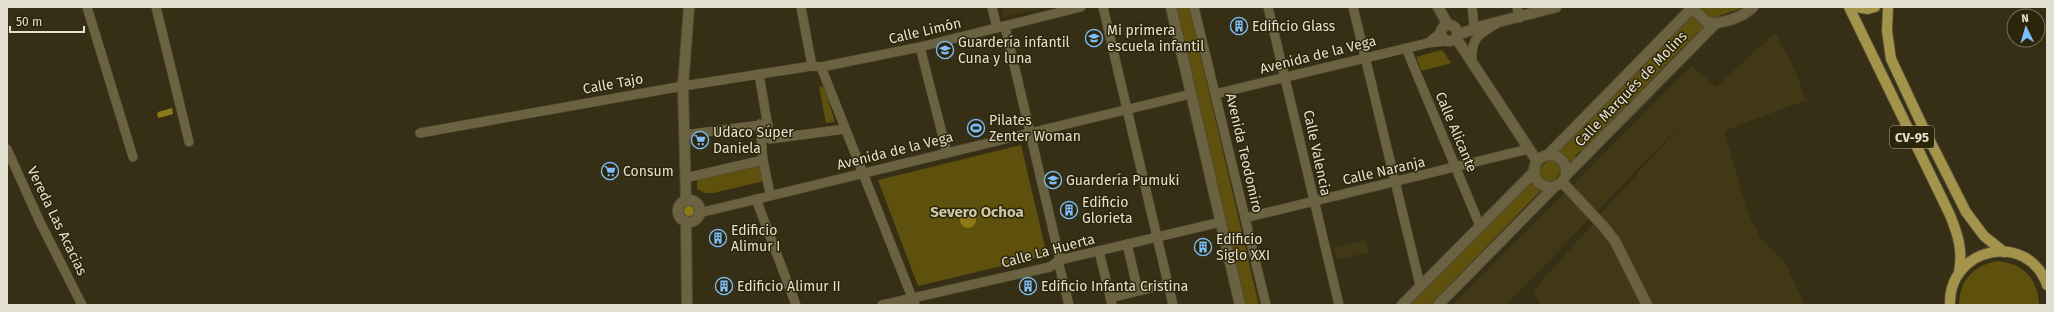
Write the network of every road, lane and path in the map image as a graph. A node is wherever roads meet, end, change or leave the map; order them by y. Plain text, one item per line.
1 (87, 7) edge
2 (156, 7) edge
3 (689, 7) edge
4 (801, 7) edge
5 (992, 7) edge
6 (1081, 7) edge
7 (1103, 7) edge
8 (1171, 7) edge
9 (1194, 7) edge
10 (1268, 7) edge
11 (1353, 7) edge
12 (1472, 7) edge
13 (1517, 7) edge
14 (1556, 7) edge
15 (1692, 7) edge
16 (1753, 7) edge
17 (1849, 7) edge
18 (1856, 7) edge
19 (1876, 7) edge
20 (1888, 7) edge
21 (1439, 11) edge
22 (1519, 18) junction
23 (1716, 23) junction
24 (1496, 24) junction
25 (1478, 26) junction
26 (1001, 27) junction
27 (1449, 34) junction
28 (920, 48) junction
29 (1406, 48) junction
30 (1366, 58) junction
31 (1472, 61) junction
32 (817, 66) junction
33 (759, 74) junction
34 (1286, 77) junction
35 (683, 86) junction
36 (1191, 94) junction
37 (1215, 94) junction
38 (1127, 109) junction
39 (764, 124) junction
40 (845, 129) junction
41 (420, 133) dead end
42 (1030, 133) junction
43 (684, 135) junction
44 (189, 142) dead end
45 (7, 148) edge
46 (1529, 149) junction
47 (947, 153) junction
48 (134, 157) dead end
49 (763, 160) junction
50 (1541, 161) junction
51 (1455, 168) junction
52 (863, 173) junction
53 (685, 178) junction
54 (1561, 181) junction
55 (1394, 182) junction
56 (769, 189) dead end
57 (756, 199) junction
58 (686, 200) junction
59 (1313, 202) junction
60 (699, 213) junction
61 (1245, 218) junction
62 (686, 222) junction
63 (1221, 222) junction
64 (1480, 226) junction
65 (1157, 237) junction
66 (1127, 244) junction
67 (1099, 251) junction
68 (2004, 252) junction
69 (1059, 260) junction
70 (2034, 264) junction
71 (2047, 267) edge
72 (1960, 272) junction
73 (1168, 284) junction
74 (1420, 285) junction
75 (2047, 285) edge
76 (1138, 291) junction
77 (913, 301) edge
78 (1111, 301) edge
79 (82, 305) edge
80 (687, 305) edge
81 (796, 305) edge
82 (882, 305) edge
83 (1069, 305) edge
84 (1173, 305) edge
85 (1240, 305) edge
86 (1266, 305) edge
87 (1339, 305) edge
88 (1402, 305) edge
89 (1438, 305) edge
90 (1647, 305) edge
91 (1950, 305) edge

1 - 48 street
2 - 44 street
3 - 35 street
4 - 32 street
5 - 26 street
6 - 26 street, Calle Limón
7 - 38 street
8 - 36 street
9 - 37 street, Avenida Teodomiro
10 - 34 street, Calle Valencia
11 - 30 street
12 - 25 street
13 - 22 street
14 - 22 street, Avenida de la Vega
15 - 23 street, Calle Marqués de Molins
15 - 50 street, Calle Marqués de Molins
16 - 23 street, Calle Marqués de Molins
17 - 72 main road, CV-95
18 - 19 main road
20 - 68 main road, CV-95
21 - 27 street
22 - 24 street, Avenida de la Vega
23 - 54 street, Calle Marqués de Molins
24 - 25 street, Avenida de la Vega
24 - 31 street, Avenida de la Vega
25 - 27 street, Avenida de la Vega
26 - 28 street, Calle Limón
26 - 42 street
27 - 29 street, Avenida de la Vega
27 - 31 street
28 - 32 street, Calle Limón
28 - 47 street
29 - 30 street, Avenida de la Vega
29 - 51 street, Calle Alicante
30 - 34 street, Avenida de la Vega
30 - 55 street
31 - 46 street
32 - 33 street, Calle Tajo
32 - 40 street
33 - 35 street, Calle Tajo
33 - 39 street
34 - 37 street, Avenida de la Vega
34 - 59 street, Calle Valencia
35 - 41 street, Calle Tajo
35 - 43 street
36 - 38 street, Avenida de la Vega
36 - 63 street
37 - 61 street, Avenida Teodomiro
38 - 42 street, Avenida de la Vega
38 - 65 street
39 - 40 street
39 - 43 street
39 - 49 street
40 - 52 street
42 - 47 street, Avenida de la Vega
42 - 69 street
43 - 53 street
45 - 79 street, Vereda Las Acacias
46 - 50 street
46 - 51 street, Calle Naranja
47 - 52 street, Avenida de la Vega
49 - 53 street
49 - 56 street
50 - 54 street
50 - 54 street
50 - 64 street, Calle Marqués de Molins
51 - 55 street, Calle Naranja
51 - 64 street, Calle Alicante
52 - 57 street, Avenida de la Vega
52 - 77 street
53 - 58 street
54 - 89 street, Calle Marqués de Molins
54 - 90 street
55 - 59 street, Calle Naranja
55 - 74 street
57 - 60 street, Avenida de la Vega
57 - 81 street
58 - 60 street
58 - 62 street
59 - 61 street, Calle Naranja
59 - 87 street, Calle Valencia
60 - 62 street
61 - 86 street, Avenida Teodomiro
62 - 80 street
63 - 65 street, Calle La Huerta
63 - 85 street
64 - 74 street, Calle Marqués de Molins
65 - 66 street, Calle La Huerta
65 - 73 street
66 - 67 street, Calle La Huerta
66 - 76 street
67 - 69 street, Calle La Huerta
67 - 78 street
68 - 70 main road, CV-95
68 - 72 main road, CV-95
69 - 77 street, Calle La Huerta
69 - 83 street
70 - 71 main road, CV-95
70 - 75 main road, CV-95
72 - 91 main road, CV-95
73 - 76 street
73 - 84 street
74 - 88 street, Calle Marqués de Molins
76 - 78 street
77 - 82 street, Calle La Huerta

